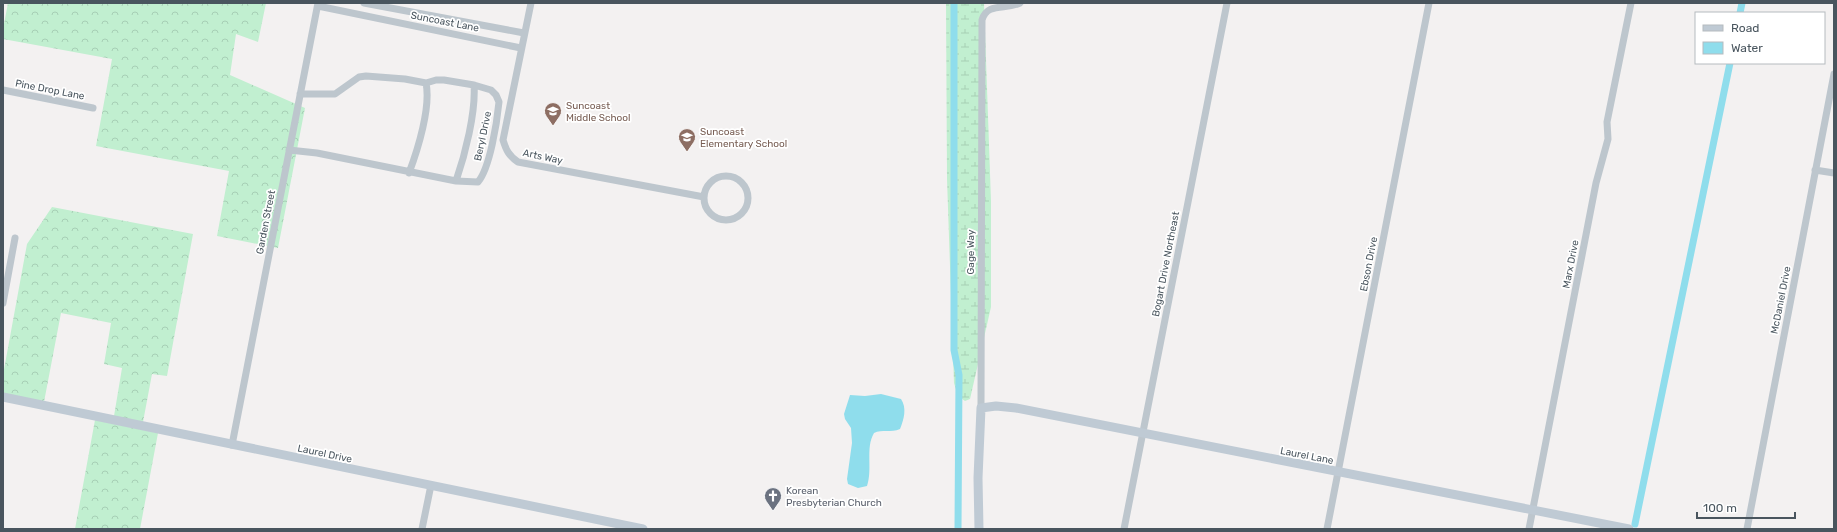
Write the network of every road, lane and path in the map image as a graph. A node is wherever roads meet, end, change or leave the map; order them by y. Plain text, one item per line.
1 (364, 3) edge
2 (530, 3) edge
3 (1020, 3) edge
4 (1227, 3) edge
5 (1428, 3) edge
6 (1631, 3) edge
7 (318, 5) edge
8 (524, 33) junction
9 (521, 48) junction
10 (1834, 74) edge
11 (426, 83) junction
12 (474, 85) junction
13 (3, 90) edge
14 (300, 94) junction
15 (93, 108) dead end
16 (290, 150) junction
17 (1815, 170) junction
18 (409, 172) junction
19 (1834, 173) edge
20 (456, 181) junction
21 (704, 197) junction
22 (15, 238) dead end
23 (3, 303) edge
24 (3, 397) edge
25 (981, 408) junction
26 (1142, 433) junction
27 (232, 445) junction
28 (1339, 472) junction
29 (431, 485) junction
30 (1533, 510) junction
31 (422, 529) edge
32 (643, 529) edge
33 (979, 529) edge
34 (1124, 529) edge
35 (1327, 529) edge
36 (1529, 529) edge
37 (1629, 529) edge
38 (1747, 529) edge

1 - 8 street, Suncoast Lane
2 - 8 street, Arts Way
3 - 25 street, Gage Way
4 - 26 street, Bogart Drive Northeast
5 - 28 street, Ebson Drive
6 - 30 street, Marx Drive
7 - 9 street, Suncoast Lane
7 - 14 street, Garden Street
8 - 9 street, Arts Way
9 - 21 street, Arts Way
10 - 17 street, McDaniel Drive
11 - 12 street, Beryl Drive
11 - 14 street, Beryl Drive
11 - 18 street
12 - 20 street, Beryl Drive
12 - 20 street, Beryl Drive
13 - 15 street, Pine Drop Lane
14 - 16 street, Garden Street
16 - 18 street, Beryl Drive
16 - 27 street, Garden Street
17 - 19 street
17 - 38 street, McDaniel Drive
18 - 20 street, Beryl Drive
21 - 21 street
22 - 23 street
24 - 27 street, Laurel Drive
25 - 26 street, Laurel Lane
25 - 33 street, Gage Way
26 - 28 street, Laurel Lane
26 - 34 street, Bogart Drive Northeast
27 - 29 street, Laurel Drive
28 - 30 street, Laurel Lane
28 - 35 street, Ebson Drive
29 - 31 street
29 - 32 street, Laurel Drive
30 - 36 street, Marx Drive
30 - 37 street, Laurel Lane

